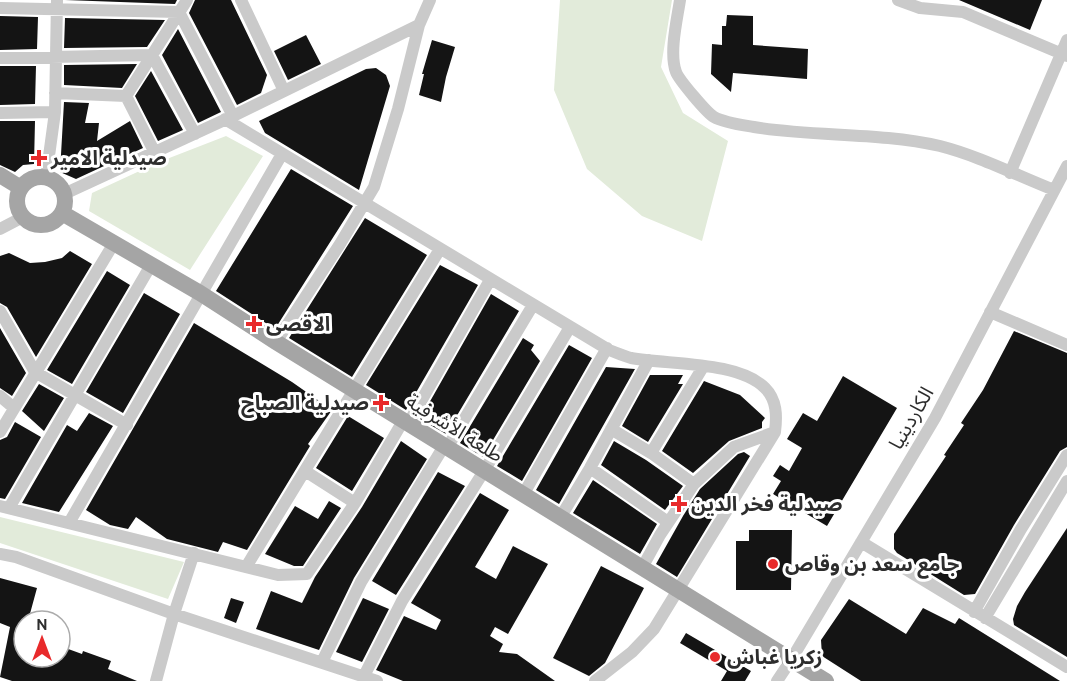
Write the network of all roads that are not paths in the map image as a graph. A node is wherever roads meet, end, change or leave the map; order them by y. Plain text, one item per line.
1 (187, 0) edge
2 (241, 0) edge
3 (430, 0) edge
4 (680, 0) edge
5 (898, 0) edge
6 (57, 5) edge
7 (0, 8) edge
8 (180, 12) junction
9 (419, 25) junction
10 (1067, 40) edge
11 (152, 55) junction
12 (1064, 55) edge
13 (56, 57) junction
14 (0, 58) edge
15 (284, 91) junction
16 (55, 93) junction
17 (126, 96) junction
18 (55, 112) junction
19 (0, 113) edge
20 (229, 118) junction
21 (195, 134) junction
22 (155, 153) junction
23 (282, 154) junction
24 (1067, 166) edge
25 (1010, 173) junction
26 (0, 175) edge
27 (46, 178) junction
28 (21, 188) junction
29 (1054, 190) junction
30 (64, 194) junction
31 (364, 203) junction
32 (62, 213) junction
33 (23, 217) junction
34 (0, 229) edge
35 (114, 243) junction
36 (440, 249) junction
37 (151, 266) junction
38 (490, 280) junction
39 (200, 293) junction
40 (532, 305) junction
41 (0, 311) edge
42 (990, 312) junction
43 (570, 327) junction
44 (276, 342) junction
45 (1067, 345) edge
46 (607, 348) junction
47 (649, 360) junction
48 (703, 367) junction
49 (35, 372) junction
50 (354, 390) junction
51 (0, 396) edge
52 (75, 396) junction
53 (15, 408) junction
54 (406, 422) junction
55 (127, 425) junction
56 (611, 429) junction
57 (0, 432) edge
58 (775, 432) junction
59 (446, 447) junction
60 (651, 453) junction
61 (1067, 455) edge
62 (590, 468) junction
63 (305, 471) junction
64 (484, 471) junction
65 (1067, 481) edge
66 (694, 484) junction
67 (523, 495) junction
68 (355, 503) junction
69 (5, 507) edge
70 (560, 518) junction
71 (668, 522) junction
72 (69, 523) junction
73 (861, 542) junction
74 (0, 554) edge
75 (194, 554) junction
76 (246, 567) junction
77 (642, 568) junction
78 (678, 589) junction
79 (174, 614) junction
80 (980, 615) junction
81 (791, 660) junction
82 (322, 662) junction
83 (1067, 668) edge
84 (363, 676) junction
85 (156, 681) edge
86 (377, 681) edge
87 (595, 681) edge
88 (777, 681) edge
89 (826, 681) edge

1 - 8 street
2 - 15 street
3 - 9 street
4 - 25 street
5 - 12 street
6 - 7 street
6 - 8 street
6 - 13 street
8 - 11 street
8 - 20 street
9 - 15 street
9 - 31 street
10 - 12 street
11 - 13 street
11 - 17 street
11 - 21 street
12 - 25 street
13 - 14 street
13 - 16 street
15 - 20 street
16 - 17 street
16 - 18 street
17 - 22 street
18 - 19 street
18 - 27 street
20 - 21 street
20 - 23 street
21 - 22 street
22 - 30 street
23 - 31 street
23 - 39 street
24 - 29 street, الكاردينيا
25 - 29 street
26 - 28 main road
27 - 28 main road
27 - 30 main road
28 - 33 main road
29 - 42 street, الكاردينيا
30 - 32 main road
31 - 36 street
31 - 44 street
32 - 33 main road
32 - 35 main road, طلعة الأشرفية
33 - 34 street
35 - 37 main road, طلعة الأشرفية
35 - 49 street
36 - 38 street
36 - 50 street
37 - 39 main road, طلعة الأشرفية
37 - 52 street
38 - 40 street
38 - 54 street
39 - 44 main road, طلعة الأشرفية
39 - 55 street
40 - 43 street
40 - 59 street
41 - 49 street
42 - 45 street
42 - 73 street, الكاردينيا
43 - 46 street
43 - 64 street
44 - 50 main road, طلعة الأشرفية
46 - 47 street
46 - 67 street
47 - 48 street
47 - 56 street
48 - 58 street
48 - 60 street
49 - 52 street
49 - 53 street
50 - 54 main road, طلعة الأشرفية
50 - 63 street
51 - 53 street
52 - 55 street
52 - 69 street
53 - 57 street
54 - 59 main road, طلعة الأشرفية
54 - 68 street
55 - 72 street
56 - 60 street
56 - 62 street
58 - 66 street
58 - 78 street
59 - 64 main road, طلعة الأشرفية
59 - 82 street
60 - 66 street
61 - 80 street
62 - 70 street
62 - 71 street
63 - 68 street
63 - 76 street
64 - 67 main road, طلعة الأشرفية
64 - 84 street
65 - 80 street
66 - 71 street
67 - 70 main road, طلعة الأشرفية
68 - 76 street
69 - 72 street
70 - 77 main road, طلعة الأشرفية
71 - 77 street
72 - 75 street
73 - 80 street
73 - 81 street, الكاردينيا
74 - 79 street
75 - 76 street
75 - 79 street
77 - 78 main road, طلعة الأشرفية
78 - 81 main road, طلعة الأشرفية
78 - 87 street
79 - 82 street
79 - 85 street
80 - 83 street
81 - 88 street, الكاردينيا
81 - 89 main road, طلعة الأشرفية
82 - 84 street
84 - 86 street

